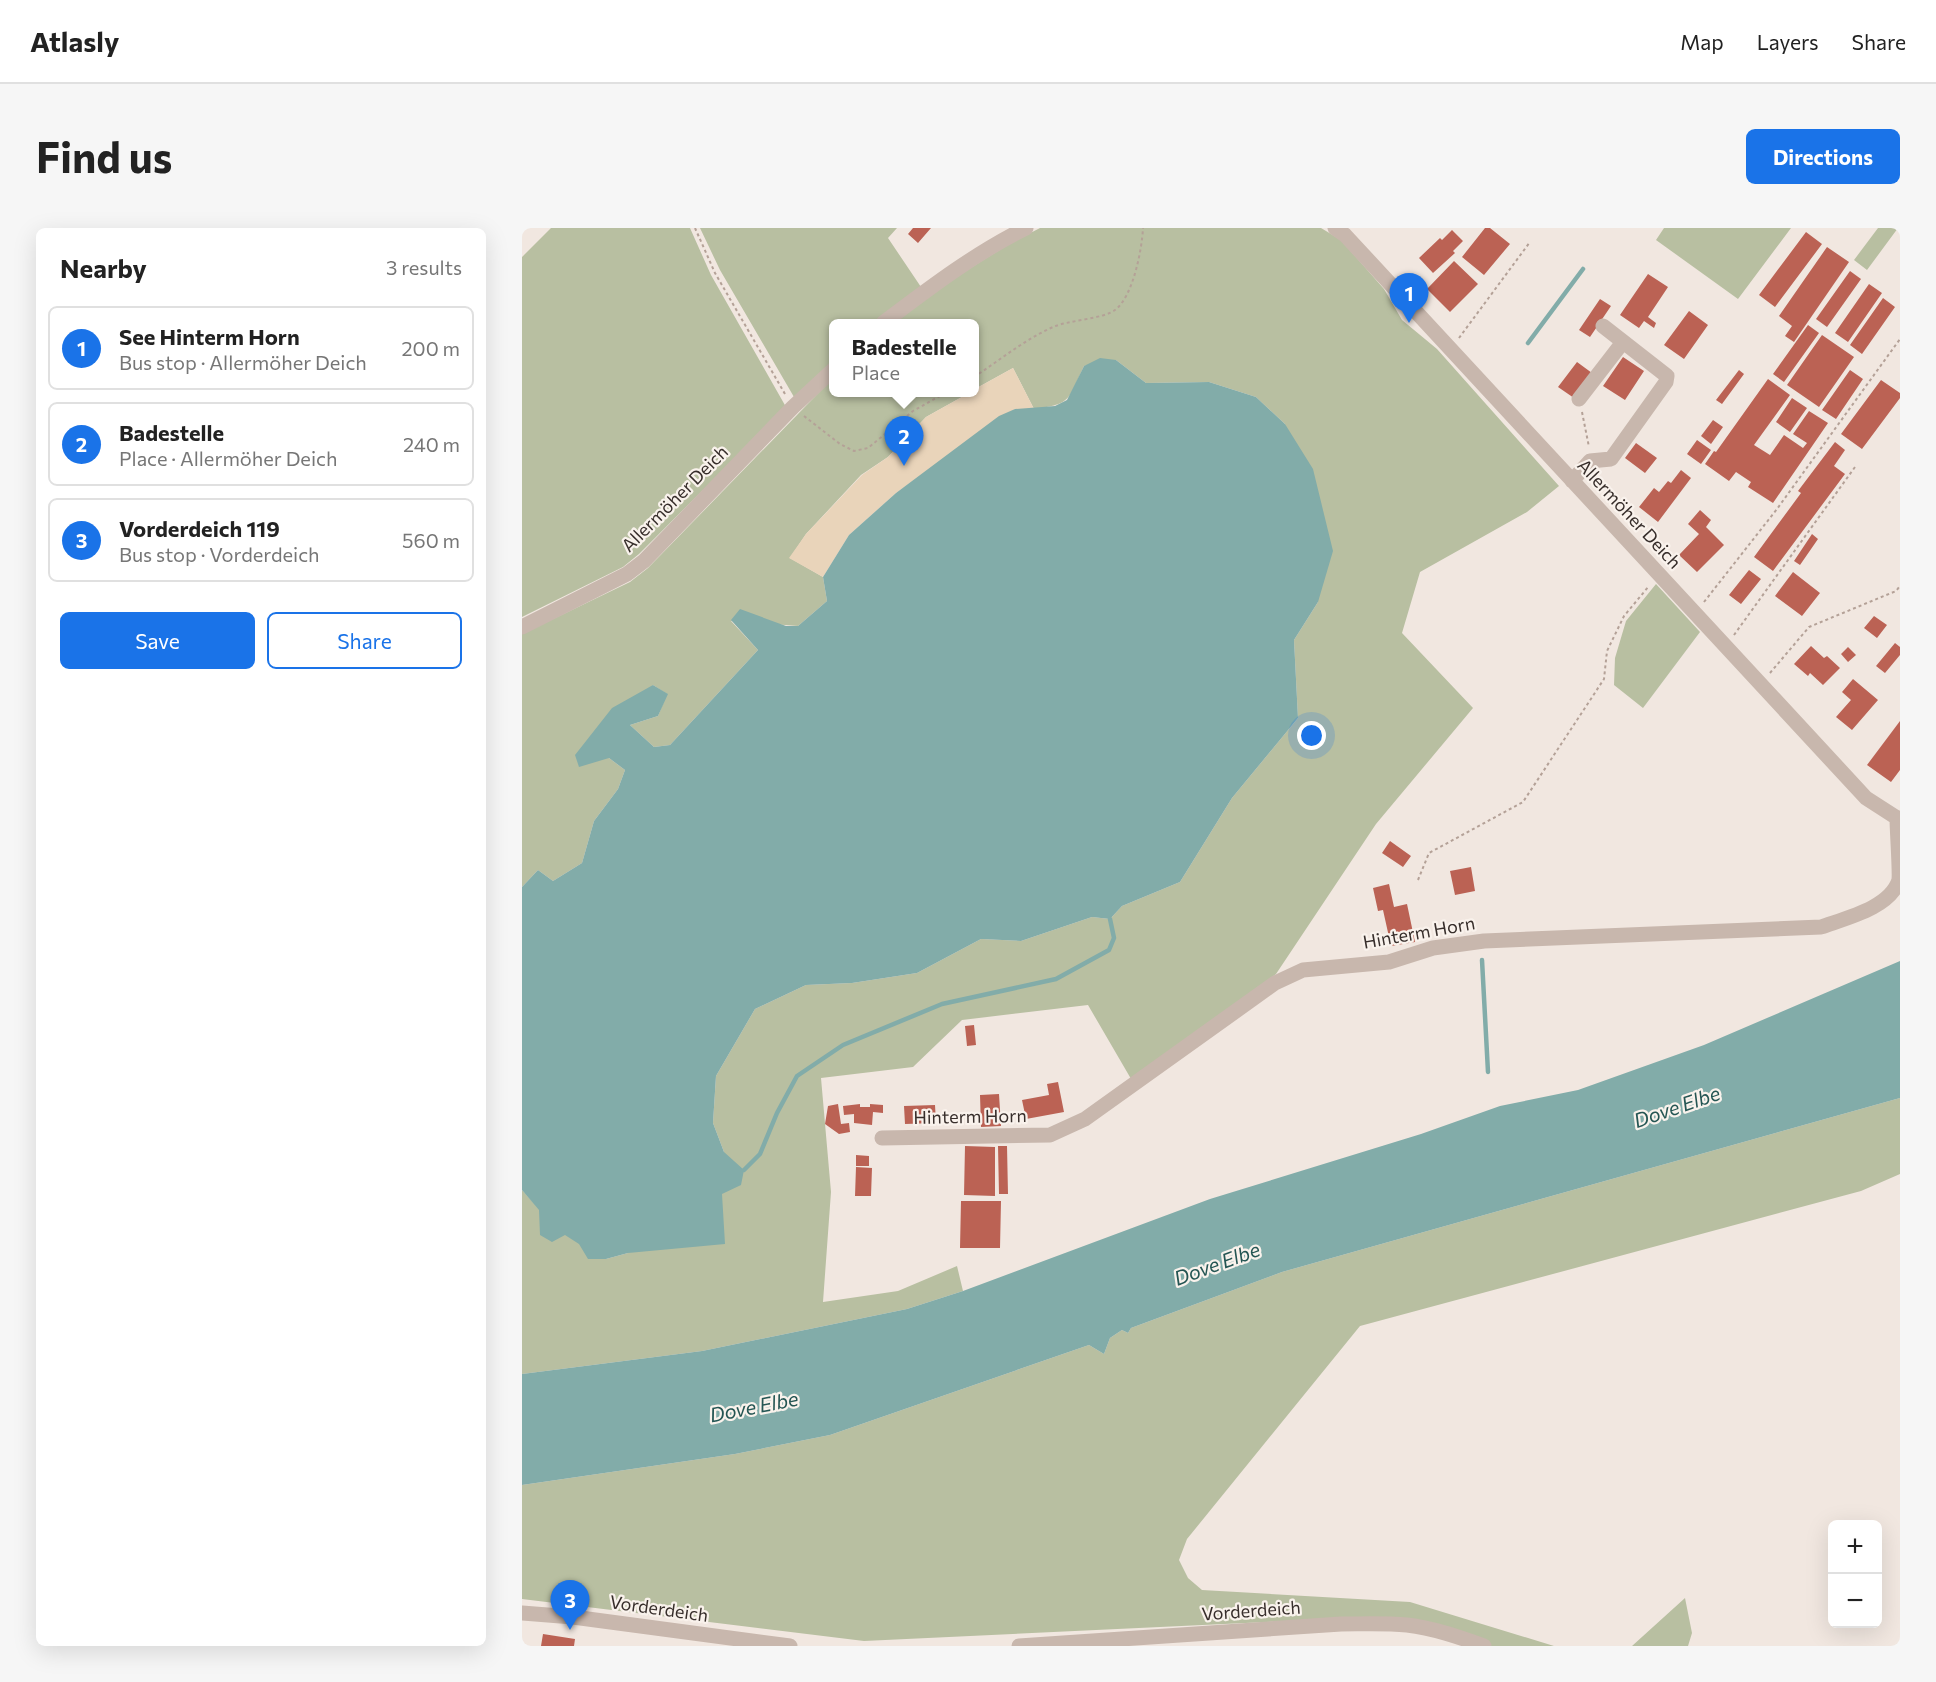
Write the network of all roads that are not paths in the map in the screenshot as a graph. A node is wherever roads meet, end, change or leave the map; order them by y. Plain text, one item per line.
1 (1026, 228) edge
2 (1335, 228) edge
3 (890, 319) edge
4 (1603, 326) dead end
5 (1623, 342) junction
6 (829, 374) edge
7 (1579, 399) road end
8 (1572, 481) junction
9 (522, 627) edge
10 (1898, 818) edge
11 (882, 1138) dead end
12 (522, 1613) edge
13 (790, 1646) edge
14 (1019, 1646) edge
15 (1484, 1646) edge

1 - 3 street
2 - 8 street, Allermöher Deich
4 - 5 street
5 - 7 street
5 - 8 street
6 - 9 street, Allermöher Deich
8 - 10 street, Allermöher Deich
10 - 11 street, Hinterm Horn
12 - 13 street, Vorderdeich
14 - 15 street, Vorderdeich

